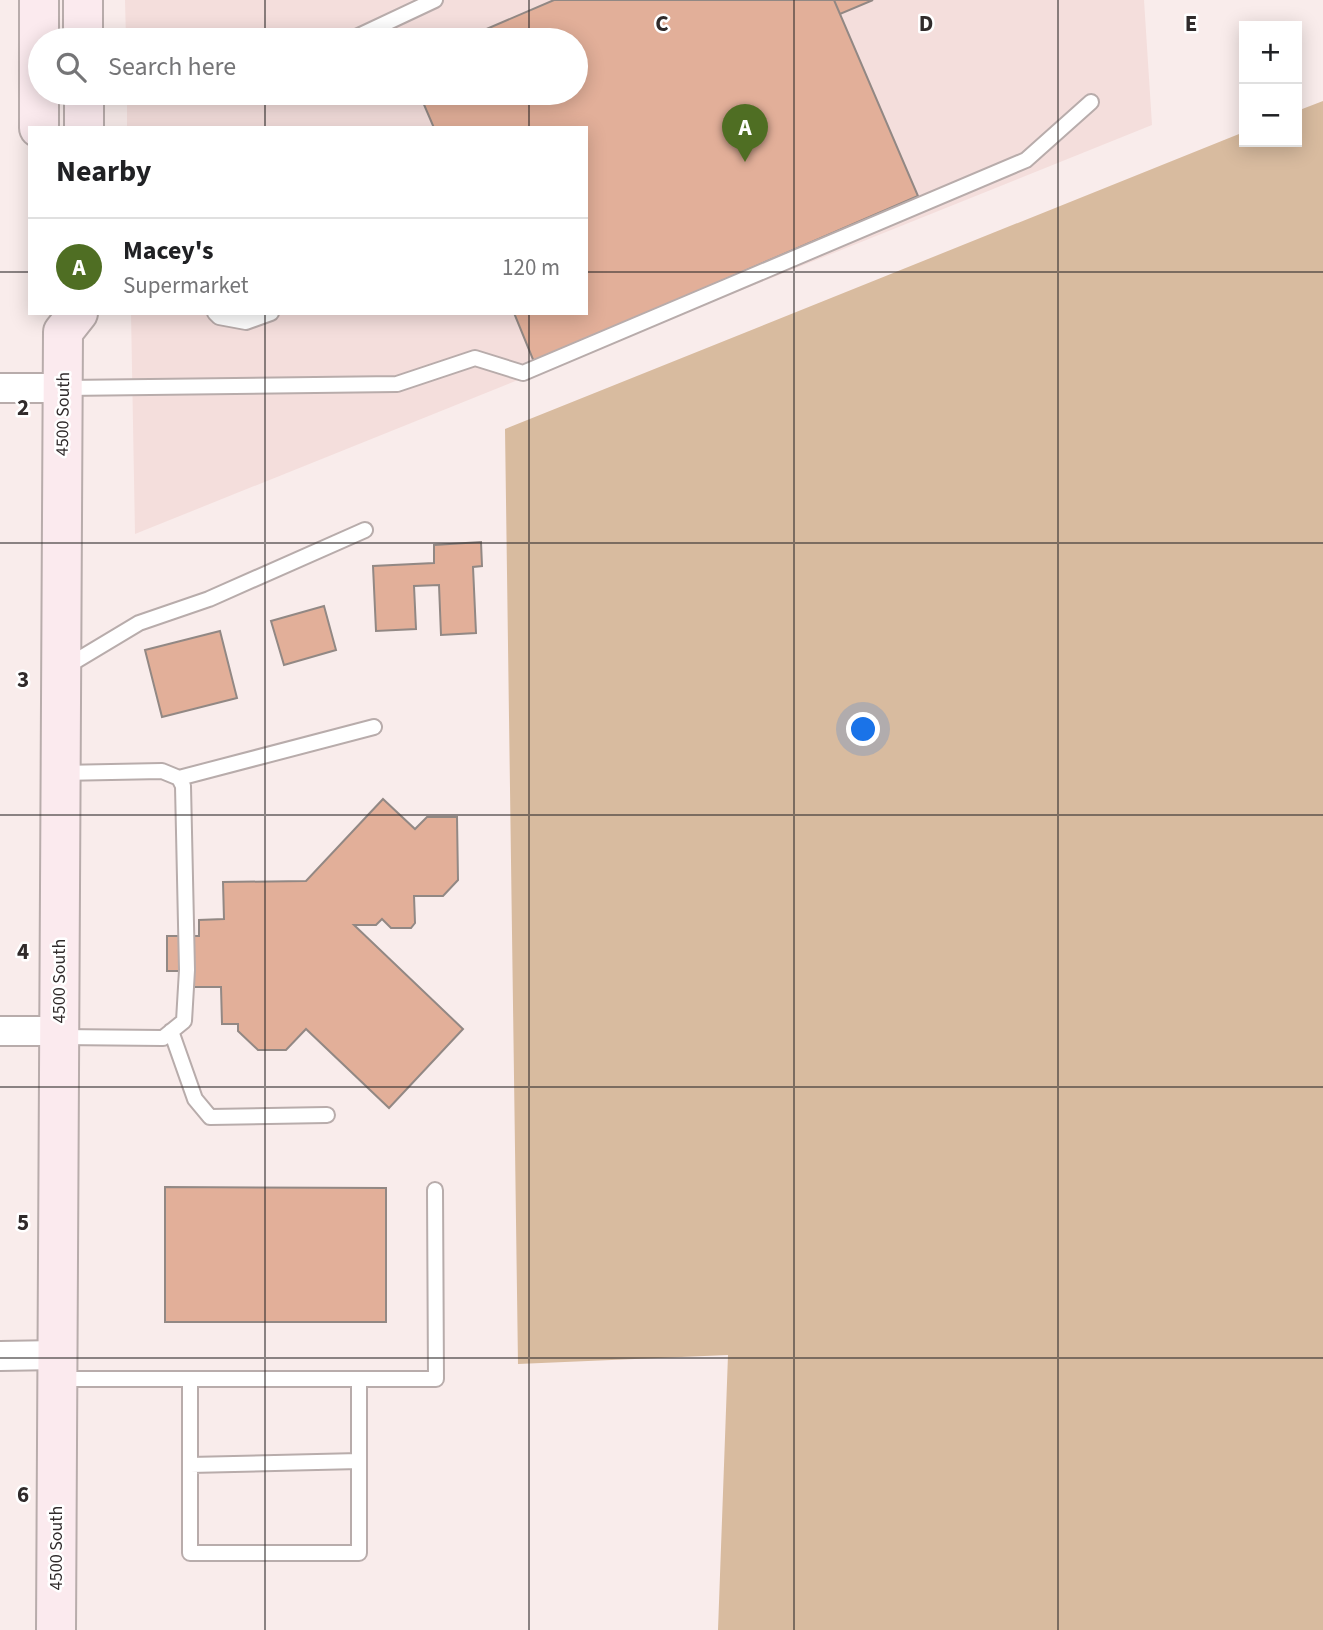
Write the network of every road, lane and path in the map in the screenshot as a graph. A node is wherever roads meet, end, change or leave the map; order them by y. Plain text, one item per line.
1 (39, 0) edge
2 (83, 0) edge
3 (435, 0) edge
4 (39, 28) edge
5 (83, 28) edge
6 (375, 28) edge
7 (1091, 102) dead end
8 (39, 105) edge
9 (84, 105) edge
10 (39, 126) edge
11 (84, 126) edge
12 (217, 315) edge
13 (265, 315) edge
14 (63, 319) edge
15 (0, 388) edge
16 (63, 388) junction
17 (365, 530) dead end
18 (60, 671) junction
19 (374, 727) dead end
20 (60, 774) junction
21 (178, 778) junction
22 (0, 1031) edge
23 (171, 1031) junction
24 (59, 1034) junction
25 (327, 1115) dead end
26 (435, 1190) dead end
27 (0, 1356) edge
28 (57, 1367) junction
29 (190, 1380) junction
30 (359, 1380) junction
31 (359, 1461) junction
32 (190, 1465) junction
33 (56, 1630) edge

1 - 4 main road
2 - 5 main road
3 - 6 lane
7 - 16 lane
8 - 10 main road
9 - 11 main road
12 - 13 lane
14 - 16 main road, 4500 South
15 - 16 street
16 - 18 main road, 4500 South
17 - 18 lane
18 - 20 main road, 4500 South
19 - 21 lane
20 - 21 lane
20 - 24 main road, 4500 South
21 - 23 lane
22 - 24 street
23 - 24 lane
23 - 25 lane
24 - 28 main road, 4500 South
26 - 30 lane
27 - 28 street
28 - 29 lane
28 - 33 main road, 4500 South
29 - 30 lane
29 - 32 lane
30 - 31 lane
31 - 32 lane
31 - 32 lane

